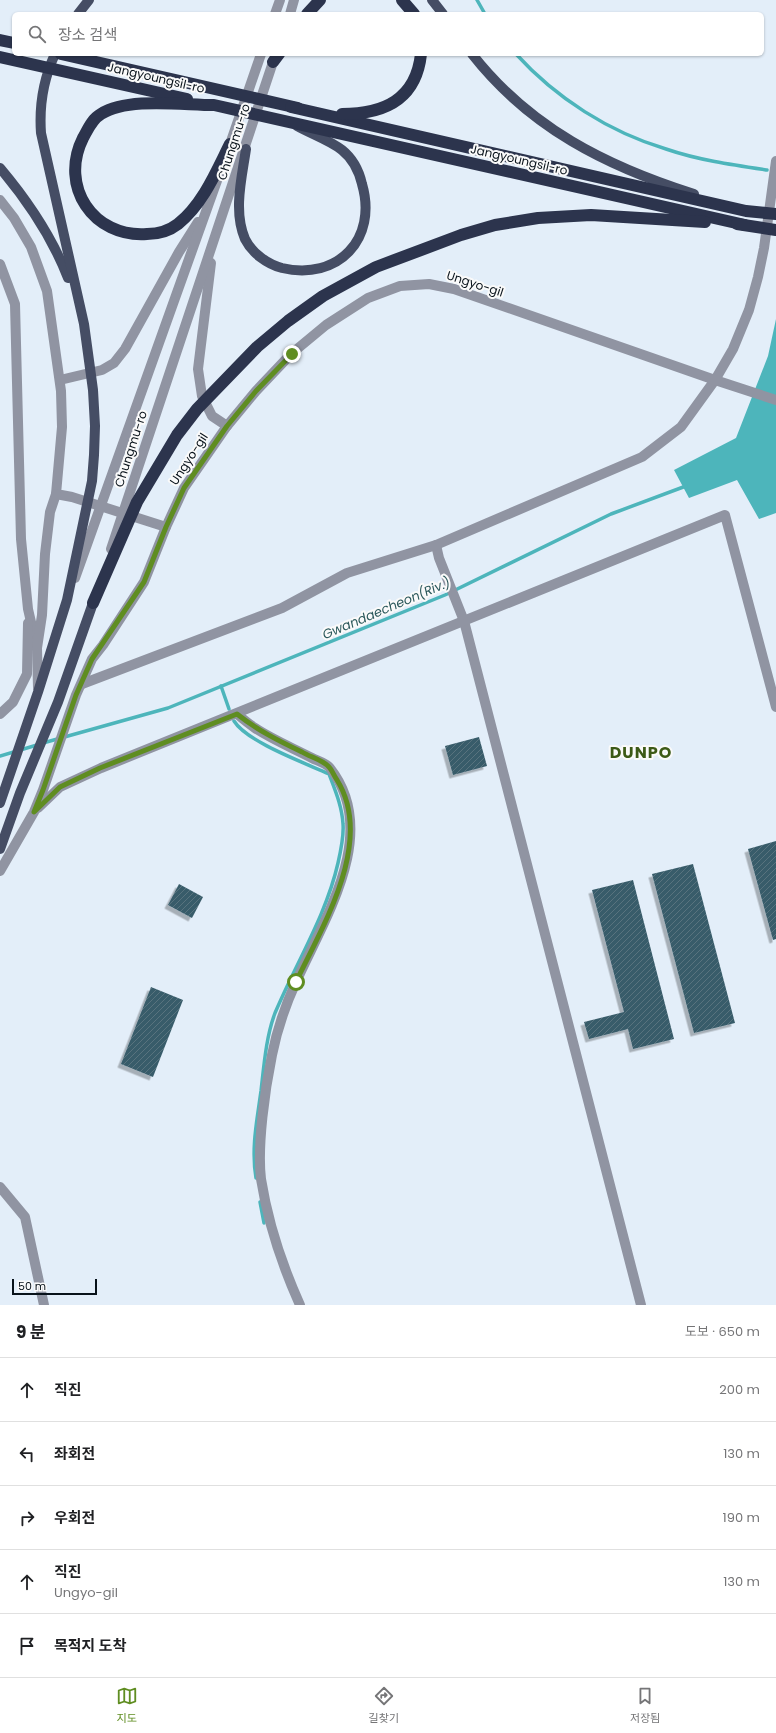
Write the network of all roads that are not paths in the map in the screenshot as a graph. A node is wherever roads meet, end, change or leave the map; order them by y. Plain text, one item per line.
1 (89, 0) edge
2 (280, 0) edge
3 (294, 0) edge
4 (320, 0) edge
5 (402, 0) edge
6 (433, 0) edge
7 (80, 12) edge
8 (276, 12) edge
9 (291, 12) edge
10 (309, 12) edge
11 (412, 12) edge
12 (442, 12) edge
13 (0, 40) edge
14 (12, 43) edge
15 (54, 56) edge
16 (70, 56) edge
17 (260, 56) edge
18 (421, 56) edge
19 (474, 56) edge
20 (0, 57) edge
21 (276, 57) edge
22 (214, 105) junction
23 (291, 107) junction
24 (288, 122) junction
25 (230, 144) junction
26 (246, 149) junction
27 (776, 161) edge
28 (0, 168) edge
29 (0, 200) edge
30 (209, 205) junction
31 (746, 211) junction
32 (776, 214) edge
33 (745, 225) junction
34 (776, 230) edge
35 (214, 242) junction
36 (0, 264) edge
37 (84, 324) junction
38 (60, 380) junction
39 (719, 382) junction
40 (776, 400) edge
41 (227, 426) junction
42 (56, 494) junction
43 (166, 527) junction
44 (436, 545) junction
45 (67, 600) junction
46 (93, 603) junction
47 (28, 609) junction
48 (463, 618) junction
49 (38, 648) junction
50 (82, 684) junction
51 (38, 692) junction
52 (776, 707) edge
53 (0, 714) edge
54 (237, 714) junction
55 (1, 799) edge
56 (34, 812) junction
57 (0, 849) edge
58 (0, 871) edge
59 (0, 1187) edge
60 (44, 1305) edge
61 (300, 1305) edge
62 (641, 1305) edge

1 - 7 main road
2 - 8 street
3 - 9 street
4 - 10 highway
5 - 11 highway
6 - 12 main road
13 - 14 highway
15 - 37 main road
16 - 23 highway, Jangyoungsil-ro
17 - 25 street, Chungmu-ro
18 - 23 highway
19 - 31 main road
20 - 22 highway, Jangyoungsil-ro
21 - 26 street, Chungmu-ro
22 - 24 highway, Jangyoungsil-ro
22 - 25 highway
23 - 31 highway, Jangyoungsil-ro
24 - 26 main road
24 - 33 highway, Jangyoungsil-ro
25 - 30 street, Chungmu-ro
26 - 35 street, Chungmu-ro
27 - 39 street
28 - 37 main road
29 - 38 street
30 - 38 street
30 - 45 street, Chungmu-ro
31 - 32 highway, Jangyoungsil-ro
33 - 34 highway
33 - 46 highway
35 - 41 street
35 - 46 street, Chungmu-ro
36 - 47 street
37 - 45 main road
38 - 42 street
39 - 40 street, Ungyo-gil
39 - 41 street, Ungyo-gil
39 - 44 street
41 - 43 street, Ungyo-gil
42 - 43 street
42 - 49 street
43 - 50 street, Ungyo-gil
44 - 48 street
44 - 50 street
45 - 51 main road, Chungmu-ro
46 - 57 main road, Chungmu-ro
47 - 49 street
47 - 53 street
48 - 52 street
48 - 54 street
48 - 62 street
49 - 51 street
50 - 56 street, Ungyo-gil
51 - 55 main road, Chungmu-ro
54 - 56 street
54 - 61 street
56 - 58 street
59 - 60 street

